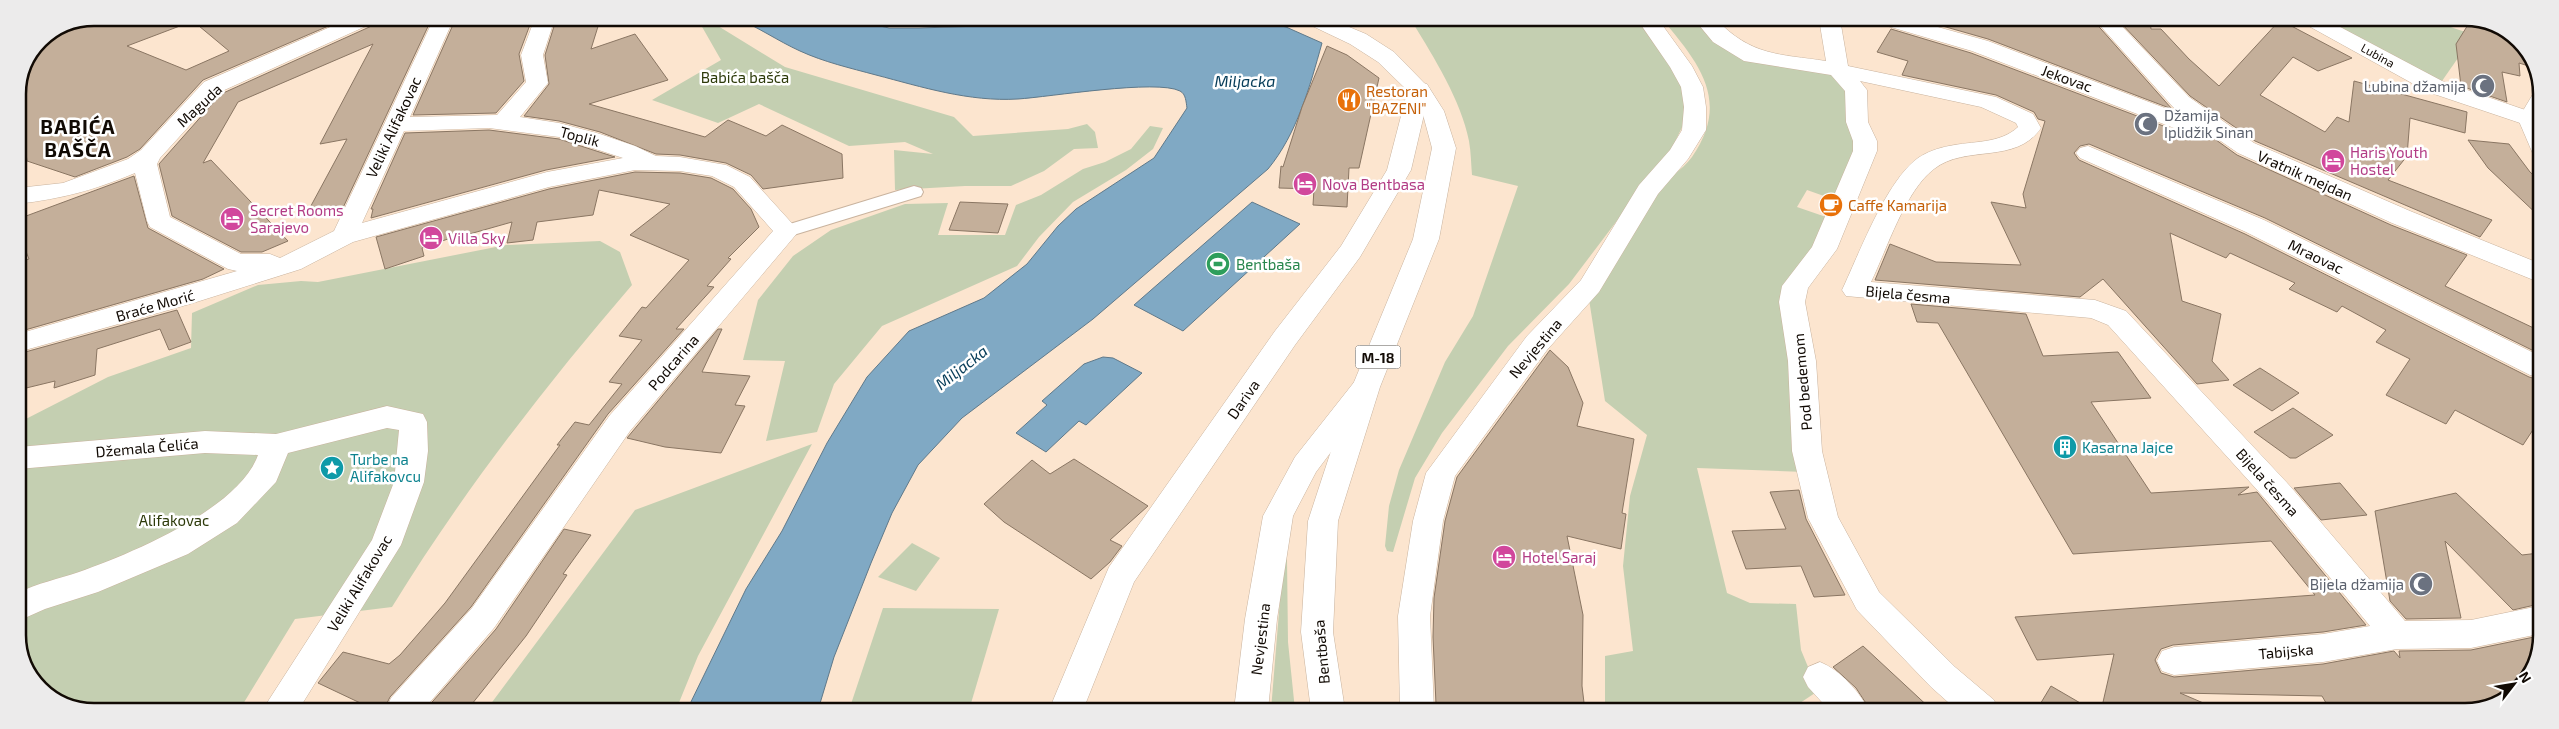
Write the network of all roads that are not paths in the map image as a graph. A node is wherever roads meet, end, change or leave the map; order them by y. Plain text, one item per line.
1 (349, 26) edge
2 (440, 26) edge
3 (542, 26) edge
4 (1329, 26) edge
5 (1652, 26) edge
6 (1711, 26) edge
7 (1829, 26) edge
8 (1908, 26) edge
9 (2111, 26) edge
10 (2323, 26) edge
11 (1838, 70) junction
12 (1419, 89) junction
13 (2533, 112) edge
14 (2529, 119) junction
15 (504, 121) junction
16 (393, 125) junction
17 (2533, 129) edge
18 (2246, 148) junction
19 (2088, 153) dead end
20 (149, 155) junction
21 (652, 164) junction
22 (64, 190) junction
23 (914, 192) dead end
24 (26, 195) edge
25 (26, 207) edge
26 (787, 231) junction
27 (344, 236) junction
28 (292, 263) junction
29 (2533, 271) edge
30 (26, 341) edge
31 (2533, 365) edge
32 (1366, 387) junction
33 (319, 433) joint
34 (276, 445) junction
35 (26, 457) edge
36 (26, 604) edge
37 (2533, 621) edge
38 (2397, 635) junction
39 (2174, 661) dead end
40 (1820, 677) dead end
41 (284, 703) edge
42 (408, 703) edge
43 (1069, 703) edge
44 (1252, 703) edge
45 (1327, 703) edge
46 (1417, 703) edge
47 (1844, 703) edge
48 (1973, 703) edge

1 - 20 street, Maguda
2 - 16 street, Veliki Alifakovac
3 - 15 street
4 - 12 street, Bentbaša / M-18
5 - 46 street, Nevjestina
6 - 11 street, Bijela česma
7 - 11 street
8 - 18 street, Jekovac
9 - 18 street, Vratnik mejdan
10 - 14 street, Lubina
11 - 38 street, Bijela česma
11 - 48 street, Pod bedemom
12 - 32 street, Bentbaša / M-18
12 - 43 street, Dariva
13 - 14 street
14 - 17 street
15 - 16 street, Toplik
15 - 21 street, Toplik
16 - 27 street, Veliki Alifakovac
18 - 29 street, Vratnik mejdan
19 - 31 street, Mraovac
20 - 22 street, Maguda
20 - 28 street
21 - 26 street
21 - 27 street, Braće Morić
22 - 24 street
22 - 25 street
23 - 26 street
26 - 42 street, Podcarina
27 - 28 street, Braće Morić
28 - 30 street, Braće Morić
32 - 44 street, Nevjestina
32 - 45 street, Bentbaša / M-18
33 - 34 street, Džemala Čelića
33 - 41 street, Veliki Alifakovac
34 - 35 street, Džemala Čelića
34 - 36 street
37 - 38 street, Tabijska
38 - 39 street, Tabijska
40 - 47 street

